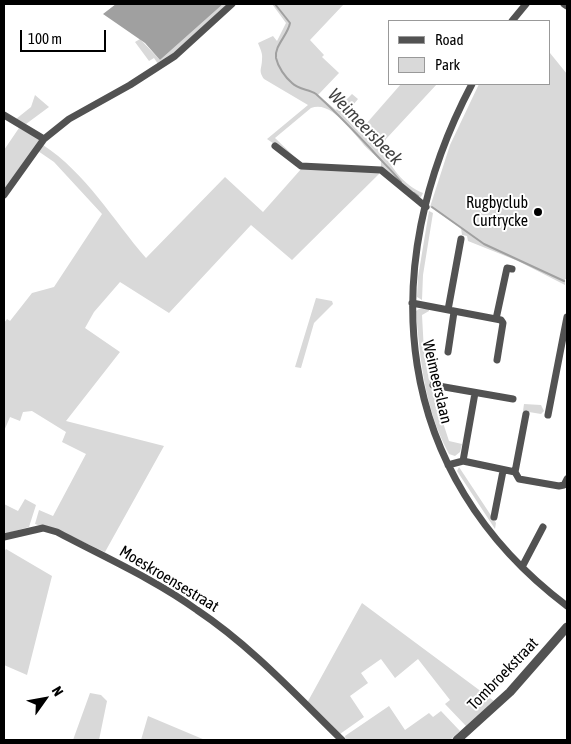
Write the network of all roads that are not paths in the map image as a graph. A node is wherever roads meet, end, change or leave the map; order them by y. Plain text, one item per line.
1 (232, 4) edge
2 (526, 4) edge
3 (564, 4) edge
4 (567, 6) edge
5 (513, 20) edge
6 (472, 85) edge
7 (4, 115) edge
8 (44, 139) junction
9 (275, 146) dead end
10 (4, 195) edge
11 (426, 207) junction
12 (461, 239) dead end
13 (512, 270) dead end
14 (412, 304) junction
15 (451, 311) junction
16 (567, 317) edge
17 (496, 319) junction
18 (564, 351) edge
19 (448, 352) dead end
20 (497, 360) dead end
21 (433, 385) dead end
22 (476, 393) junction
23 (513, 399) dead end
24 (526, 414) dead end
25 (548, 415) dead end
26 (463, 461) junction
27 (448, 465) junction
28 (503, 471) junction
29 (515, 472) junction
30 (567, 479) edge
31 (494, 517) dead end
32 (543, 527) dead end
33 (4, 536) edge
34 (522, 567) junction
35 (567, 606) edge
36 (567, 627) edge
37 (342, 740) edge
38 (457, 740) edge

1 - 8 street
2 - 5 street
3 - 4 street
6 - 11 street, Weimeerslaan
7 - 8 street
8 - 10 street
9 - 11 street
11 - 14 street, Weimeerslaan
12 - 15 street
13 - 17 street
14 - 15 street
14 - 27 street, Weimeerslaan
15 - 17 street
15 - 19 street
16 - 18 street
17 - 20 street
18 - 25 street
21 - 22 street
22 - 23 street
22 - 26 street
24 - 29 street
26 - 27 street
26 - 28 street
27 - 34 street, Weimeerslaan
28 - 29 street
28 - 31 street
29 - 30 street
32 - 34 street
33 - 37 street, Moeskroensestraat
34 - 35 street, Weimeerslaan
36 - 38 street, Tombroekstraat

